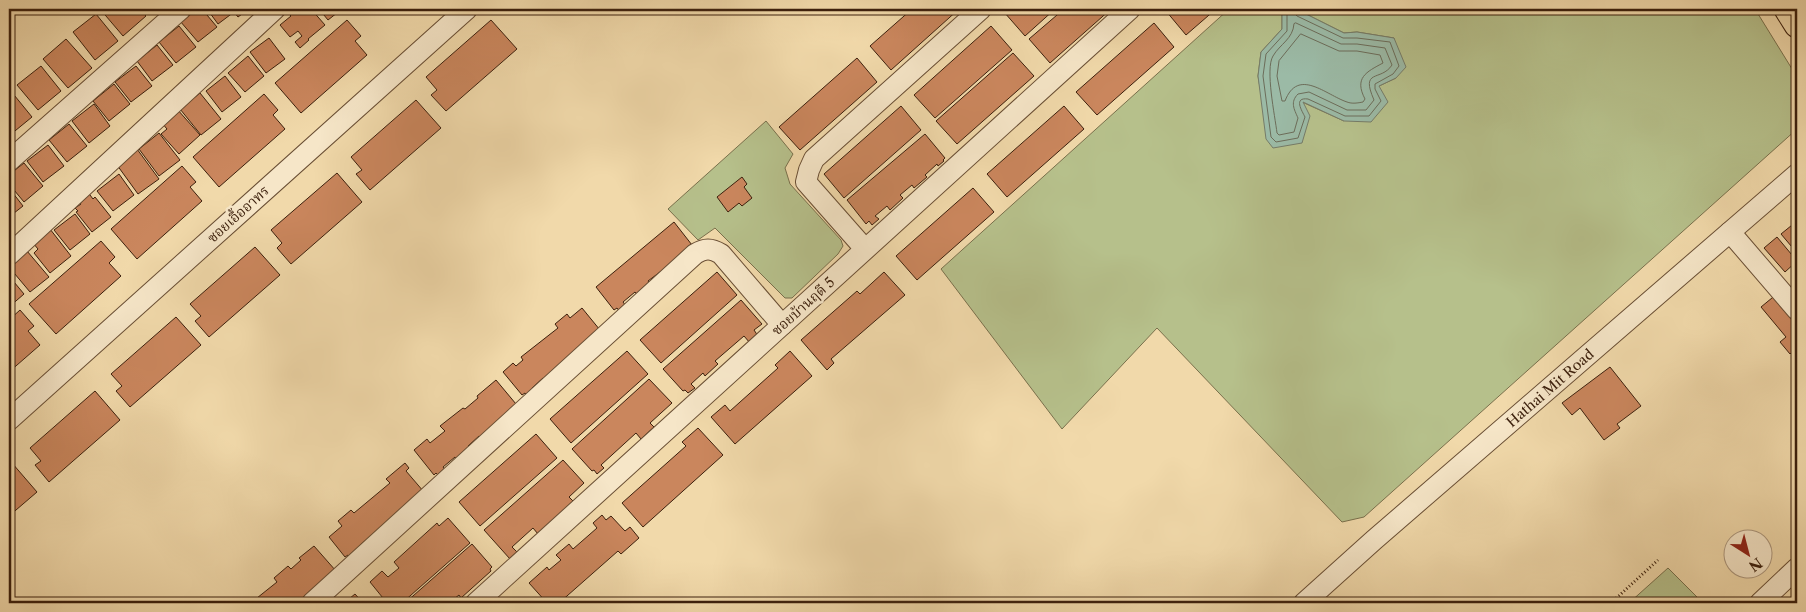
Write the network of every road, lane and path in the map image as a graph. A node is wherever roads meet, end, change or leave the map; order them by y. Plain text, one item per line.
1 (181, 9) edge
2 (276, 9) edge
3 (467, 9) edge
4 (981, 9) edge
5 (1130, 9) edge
6 (1787, 9) edge
7 (1797, 25) edge
8 (9, 161) edge
9 (1794, 184) edge
10 (1730, 232) junction
11 (865, 249) junction
12 (9, 256) edge
13 (1797, 310) edge
14 (782, 324) junction
15 (9, 420) edge
16 (1658, 560) dead end
17 (1797, 568) edge
18 (312, 603) edge
19 (476, 603) edge
20 (1304, 603) edge
21 (1611, 603) edge
22 (1760, 603) edge

1 - 8 street
2 - 12 street
3 - 15 street, ซอยเอื้ออาทร
4 - 11 street
5 - 11 street, ซอยบ้านฤดี 5
6 - 7 main road
9 - 10 street, Hathai Mit Road
10 - 13 street
10 - 20 street, Hathai Mit Road
11 - 14 street, ซอยบ้านฤดี 5
14 - 18 street
14 - 19 street, ซอยบ้านฤดี 5
16 - 21 path
17 - 22 street

